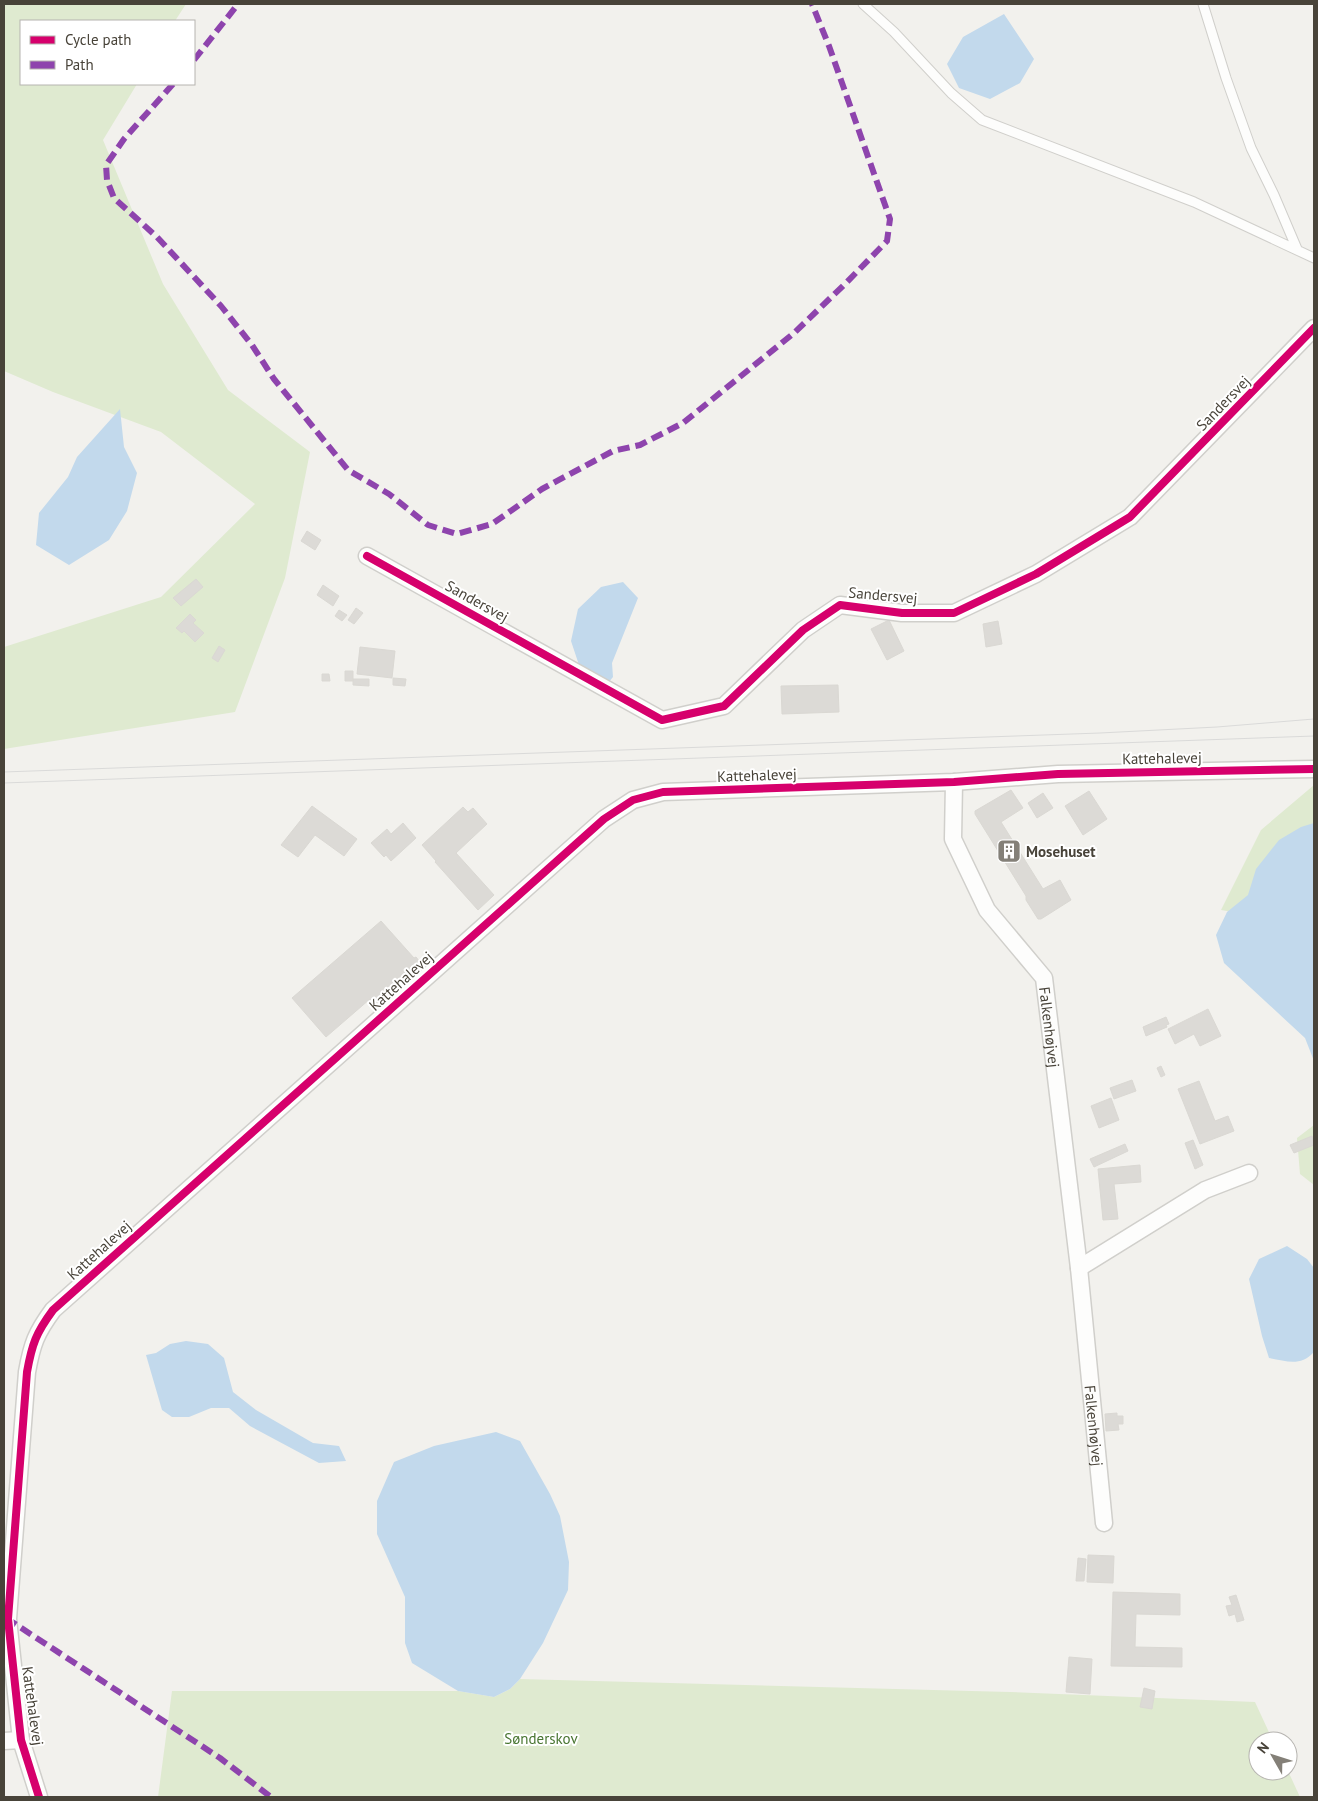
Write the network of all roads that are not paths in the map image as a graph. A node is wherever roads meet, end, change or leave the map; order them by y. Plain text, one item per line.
1 (863, 4) edge
2 (1203, 4) edge
3 (1297, 249) junction
4 (1314, 258) edge
5 (1314, 328) edge
6 (367, 556) dead end
7 (1314, 769) edge
8 (954, 782) junction
9 (1249, 1172) dead end
10 (1080, 1268) junction
11 (1104, 1523) dead end
12 (21, 1740) junction
13 (4, 1741) edge
14 (39, 1797) edge

1 - 3 lane
2 - 3 lane
3 - 4 lane
5 - 6 street, Sandersvej
7 - 8 street, Kattehalevej
8 - 10 street, Falkenhøjvej
8 - 12 street, Kattehalevej
9 - 10 street
10 - 11 street, Falkenhøjvej
12 - 13 street
12 - 14 street, Kattehalevej

